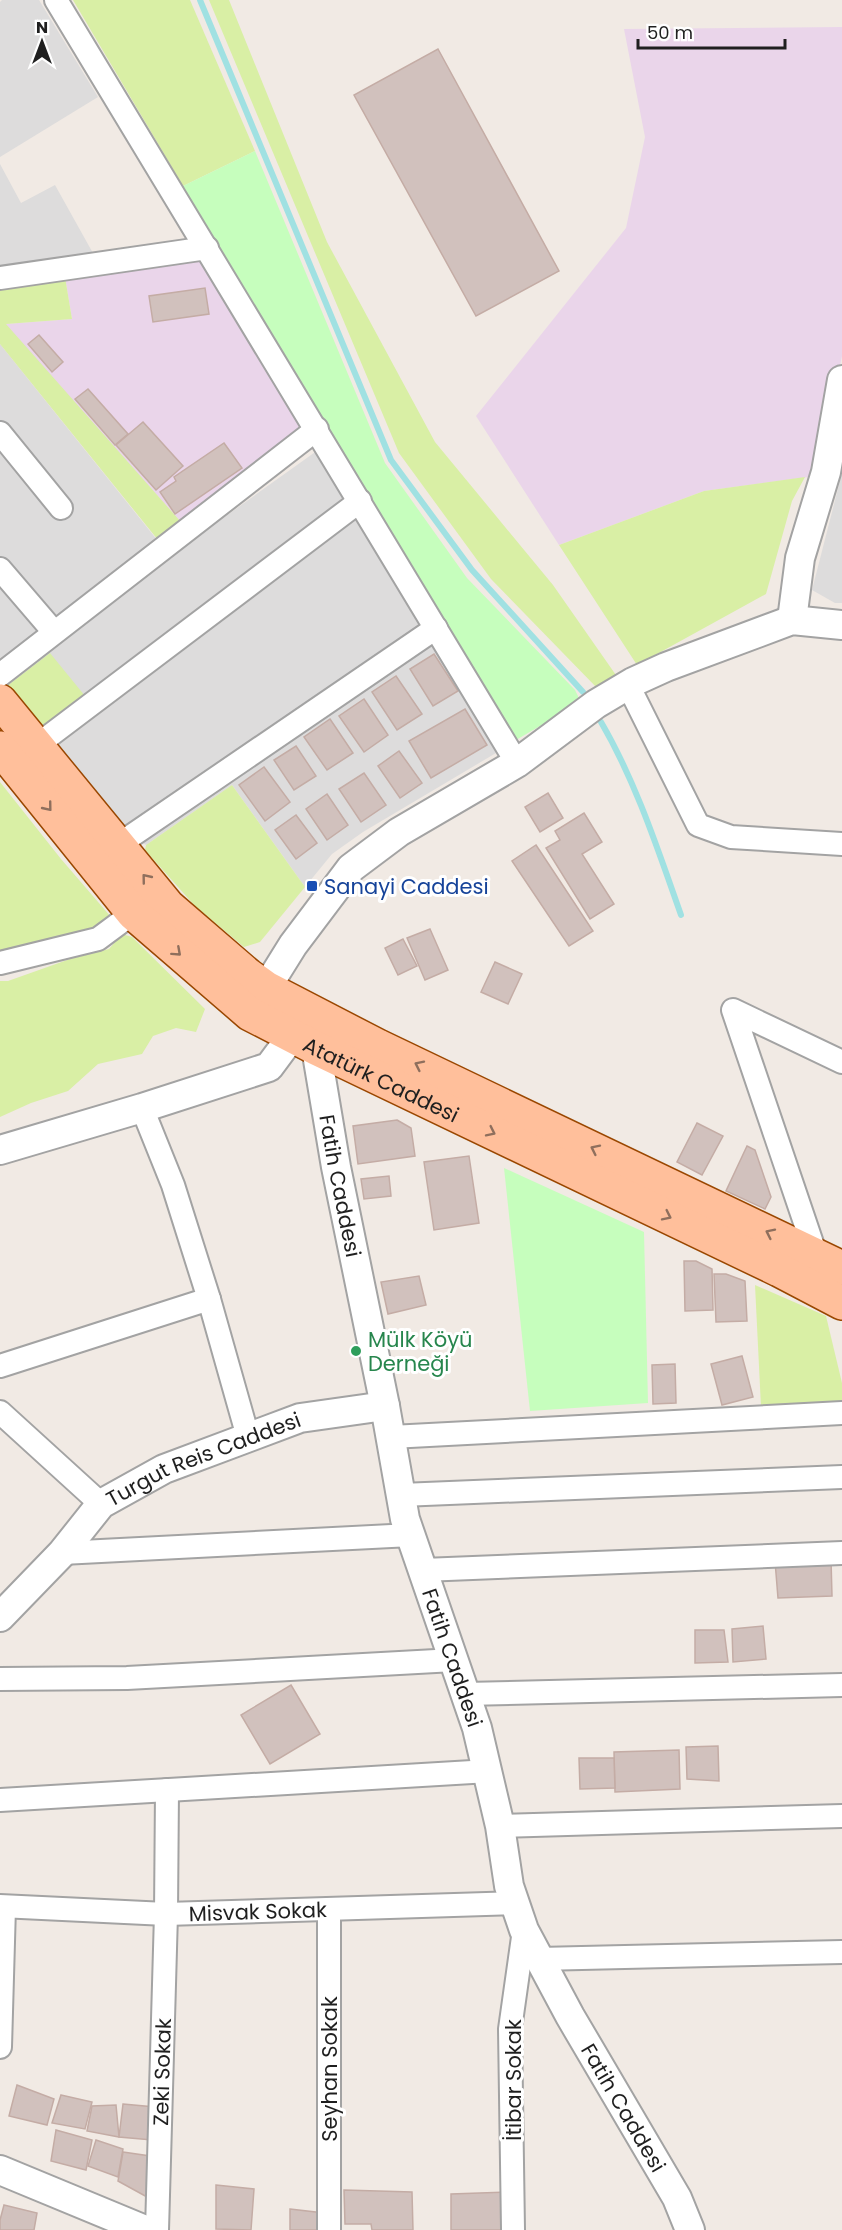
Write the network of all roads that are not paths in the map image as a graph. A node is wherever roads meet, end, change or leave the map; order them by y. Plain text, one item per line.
1 (56, 0) edge
2 (207, 248) junction
3 (0, 278) edge
4 (842, 380) edge
5 (317, 429) junction
6 (0, 432) edge
7 (360, 501) junction
8 (62, 508) dead end
9 (0, 569) edge
10 (792, 620) junction
11 (842, 625) edge
12 (436, 628) junction
13 (54, 632) junction
14 (0, 675) edge
15 (633, 682) junction
16 (0, 701) edge
17 (12, 755) edge
18 (517, 763) junction
19 (842, 844) edge
20 (118, 845) junction
21 (133, 912) junction
22 (0, 963) edge
23 (258, 1001) junction
24 (304, 1042) junction
25 (842, 1062) edge
26 (142, 1108) junction
27 (0, 1150) edge
28 (829, 1262) edge
29 (209, 1299) junction
30 (841, 1307) edge
31 (0, 1366) edge
32 (385, 1406) junction
33 (0, 1412) edge
34 (842, 1413) edge
35 (248, 1437) junction
36 (390, 1437) junction
37 (842, 1477) edge
38 (401, 1495) junction
39 (101, 1504) junction
40 (411, 1535) junction
41 (62, 1553) junction
42 (842, 1553) edge
43 (423, 1570) junction
44 (0, 1617) edge
45 (454, 1660) junction
46 (0, 1679) edge
47 (842, 1684) edge
48 (465, 1694) junction
49 (489, 1771) junction
50 (167, 1790) junction
51 (0, 1800) edge
52 (842, 1816) edge
53 (500, 1826) junction
54 (515, 1903) junction
55 (2, 1906) edge
56 (329, 1908) junction
57 (166, 1914) junction
58 (524, 1930) junction
59 (842, 1952) edge
60 (539, 1959) junction
61 (0, 2047) edge
62 (0, 2170) edge
63 (102, 2221) edge
64 (145, 2230) edge
65 (157, 2230) edge
66 (329, 2230) edge
67 (513, 2230) edge
68 (690, 2230) edge

1 - 2 street
2 - 3 street
2 - 5 street
4 - 10 street
5 - 7 street
5 - 13 street
6 - 8 street
7 - 12 street
7 - 17 street
9 - 13 street
10 - 11 street
10 - 15 street
12 - 18 street
12 - 20 street
13 - 14 street
15 - 18 street
15 - 19 street
16 - 17 main road
17 - 20 main road
17 -> 21 main road, Atatürk Caddesi
18 - 23 street
23 -> 20 main road
21 - 22 street
21 -> 23 main road, Atatürk Caddesi
23 - 24 main road, Atatürk Caddesi
28 -> 23 main road
24 - 26 street
24 -> 30 main road, Atatürk Caddesi
24 - 32 street, Fatih Caddesi
25 - 28 street
26 - 27 street
26 - 29 street
29 - 31 street
29 - 35 street
32 - 35 street, Turgut Reis Caddesi
32 - 36 street, Fatih Caddesi
33 - 39 street
34 - 36 street
35 - 39 street, Turgut Reis Caddesi
36 - 38 street, Fatih Caddesi
37 - 38 street
38 - 40 street, Fatih Caddesi
39 - 41 street, Turgut Reis Caddesi
40 - 41 street
40 - 43 street, Fatih Caddesi
41 - 44 street, Turgut Reis Caddesi
42 - 43 street
43 - 45 street, Fatih Caddesi
45 - 46 street
45 - 48 street, Fatih Caddesi
47 - 48 street
48 - 49 street, Fatih Caddesi
49 - 50 street
49 - 53 street, Fatih Caddesi
50 - 51 street
50 - 57 street, Zeki Sokak
52 - 53 street
53 - 54 street, Fatih Caddesi
54 - 56 street, Misvak Sokak
54 - 58 street, Fatih Caddesi
55 - 57 street, Misvak Sokak
55 - 61 street
56 - 57 street, Misvak Sokak
56 - 66 street, Seyhan Sokak
57 - 65 street, Zeki Sokak
58 - 60 street, Fatih Caddesi
58 - 67 street, İtibar Sokak
59 - 60 street
60 - 68 street, Fatih Caddesi
62 - 63 street
63 - 64 street

